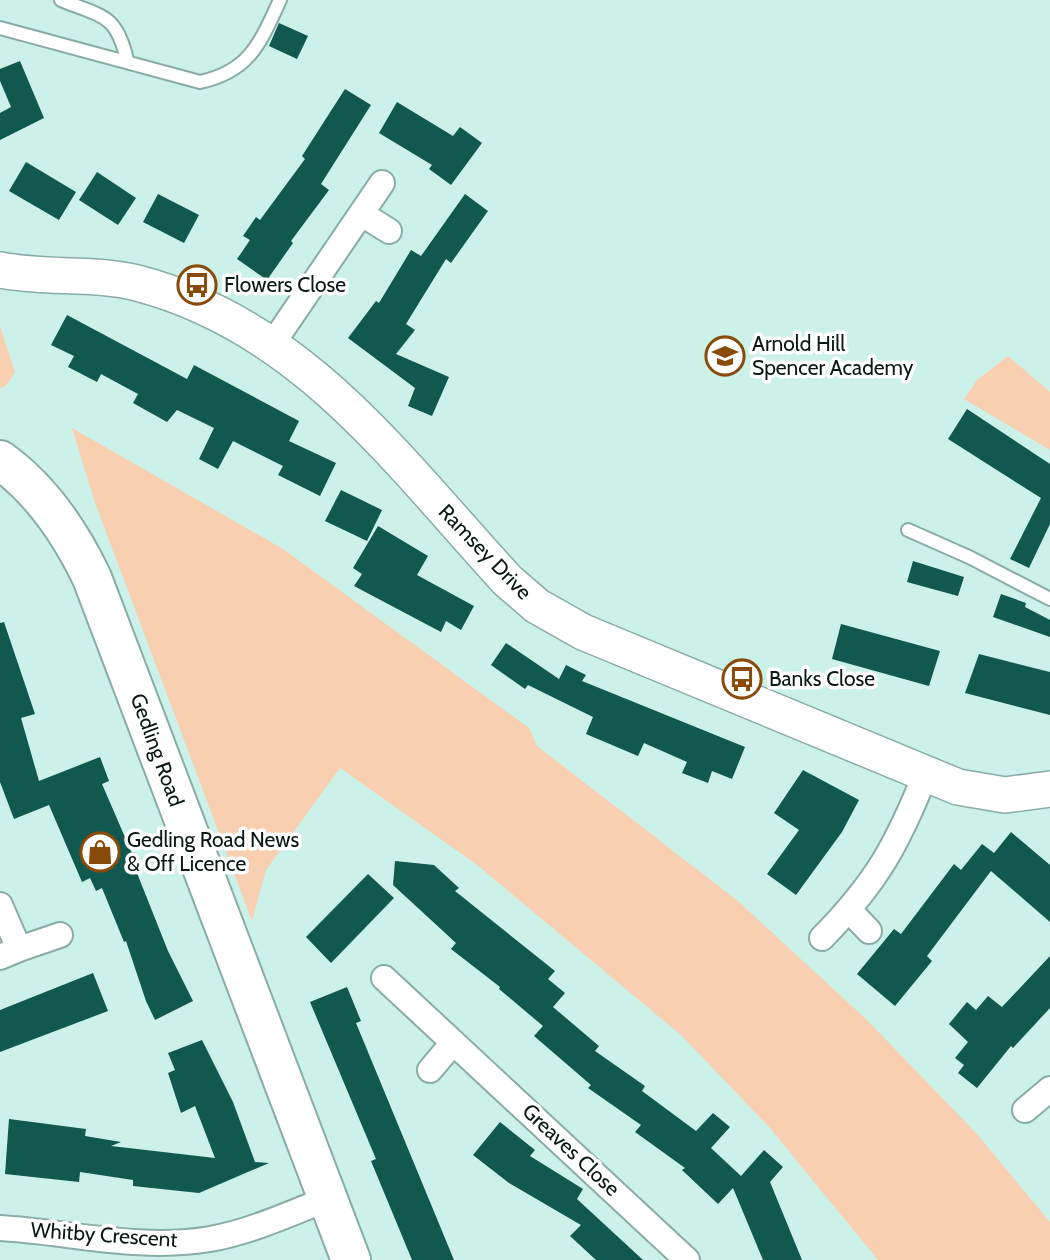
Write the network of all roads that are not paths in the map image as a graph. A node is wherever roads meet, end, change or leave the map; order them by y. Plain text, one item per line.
1 (61, 0) edge
2 (280, 0) edge
3 (0, 28) edge
4 (127, 60) junction
5 (383, 183) dead end
6 (362, 214) junction
7 (389, 232) dead end
8 (0, 270) edge
9 (273, 343) junction
10 (0, 460) edge
11 (908, 530) dead end
12 (1050, 599) edge
13 (926, 773) junction
14 (1050, 789) edge
15 (0, 905) edge
16 (849, 910) junction
17 (869, 931) dead end
18 (61, 935) dead end
19 (822, 938) dead end
20 (9, 953) edge
21 (384, 978) dead end
22 (452, 1044) junction
23 (430, 1070) dead end
24 (1050, 1089) edge
25 (1025, 1110) dead end
26 (327, 1199) junction
27 (0, 1228) edge
28 (110, 1249) edge
29 (351, 1260) edge
30 (687, 1260) edge

1 - 4 lane
2 - 4 lane
3 - 4 lane
5 - 6 street
6 - 7 street
6 - 9 street
8 - 9 street, Ramsey Drive
9 - 13 street, Ramsey Drive
10 - 26 main road, Gedling Road
11 - 12 lane
13 - 14 street, Ramsey Drive
13 - 16 street
15 - 20 street
16 - 17 street
16 - 19 street
18 - 20 street
21 - 22 street, Greaves Close
22 - 23 street
22 - 30 street, Greaves Close
24 - 25 street
26 - 28 street, Whitby Crescent
26 - 29 main road, Gedling Road
27 - 28 street, Whitby Crescent

